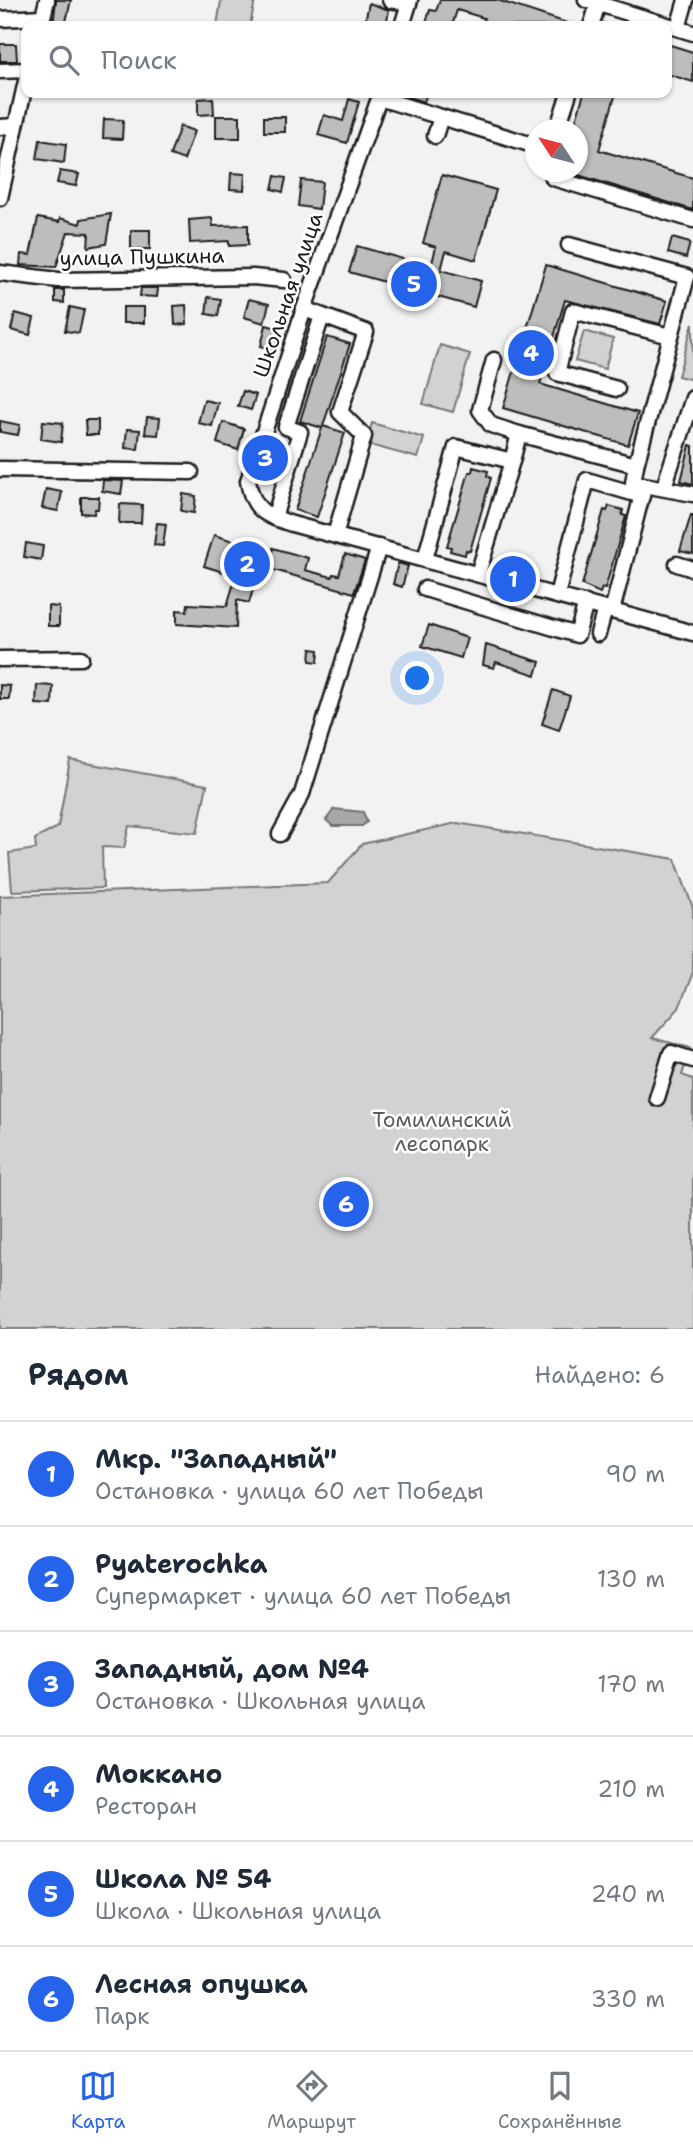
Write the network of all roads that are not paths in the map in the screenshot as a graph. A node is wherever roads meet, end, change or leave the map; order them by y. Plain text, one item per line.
1 (47, 0) edge
2 (390, 0) edge
3 (686, 0) edge
4 (410, 2) edge
5 (592, 2) edge
6 (0, 19) edge
7 (27, 21) edge
8 (41, 21) edge
9 (404, 21) edge
10 (591, 21) edge
11 (655, 21) edge
12 (672, 26) edge
13 (678, 28) junction
14 (693, 33) edge
15 (21, 70) edge
16 (0, 71) edge
17 (21, 96) edge
18 (379, 98) edge
19 (388, 98) edge
20 (567, 98) edge
21 (441, 117) junction
22 (561, 119) edge
23 (8, 127) edge
24 (435, 136) dead end
25 (525, 143) edge
26 (566, 182) edge
27 (0, 198) edge
28 (693, 220) edge
29 (569, 245) dead end
30 (0, 273) edge
31 (690, 274) edge
32 (284, 280) dead end
33 (304, 309) junction
34 (322, 316) junction
35 (670, 336) junction
36 (494, 360) dead end
37 (617, 389) dead end
38 (693, 398) edge
39 (519, 433) junction
40 (512, 461) junction
41 (636, 465) junction
42 (0, 469) edge
43 (191, 472) dead end
44 (664, 487) junction
45 (644, 490) junction
46 (693, 494) edge
47 (274, 518) junction
48 (335, 535) junction
49 (379, 547) junction
50 (425, 559) junction
51 (677, 564) dead end
52 (693, 569) edge
53 (478, 574) junction
54 (425, 589) dead end
55 (557, 596) junction
56 (586, 603) junction
57 (609, 610) junction
58 (693, 633) edge
59 (598, 634) dead end
60 (81, 658) dead end
61 (0, 659) edge
62 (280, 834) dead end
63 (693, 1060) edge
64 (657, 1098) dead end

1 - 8 street
2 - 4 street
3 - 13 street
4 - 9 street
5 - 10 street
5 - 11 street
6 - 7 street
12 - 13 street
13 - 14 street
15 - 16 street
17 - 23 street
18 - 33 street, Школьная улица
19 - 21 street
20 - 22 street
21 - 24 street
21 - 25 street
23 - 27 street
26 - 28 street
29 - 31 street
30 - 32 street, улица Пушкина
31 - 35 street
33 - 34 street
33 - 47 street, Школьная улица
34 - 47 street
34 - 48 street
35 - 37 street
35 - 41 street
36 - 39 street
38 - 44 street
39 - 40 street
39 - 41 street
40 - 50 street
40 - 53 street
41 - 45 street
42 - 43 street
44 - 45 street
44 - 46 street
45 - 55 street
45 - 57 street
47 - 48 street
48 - 49 street
49 - 50 street
49 - 62 street
50 - 53 street
51 - 52 street
53 - 55 street
54 - 56 street
55 - 56 street
56 - 57 street
57 - 58 street
57 - 59 street
60 - 61 street
63 - 64 street

